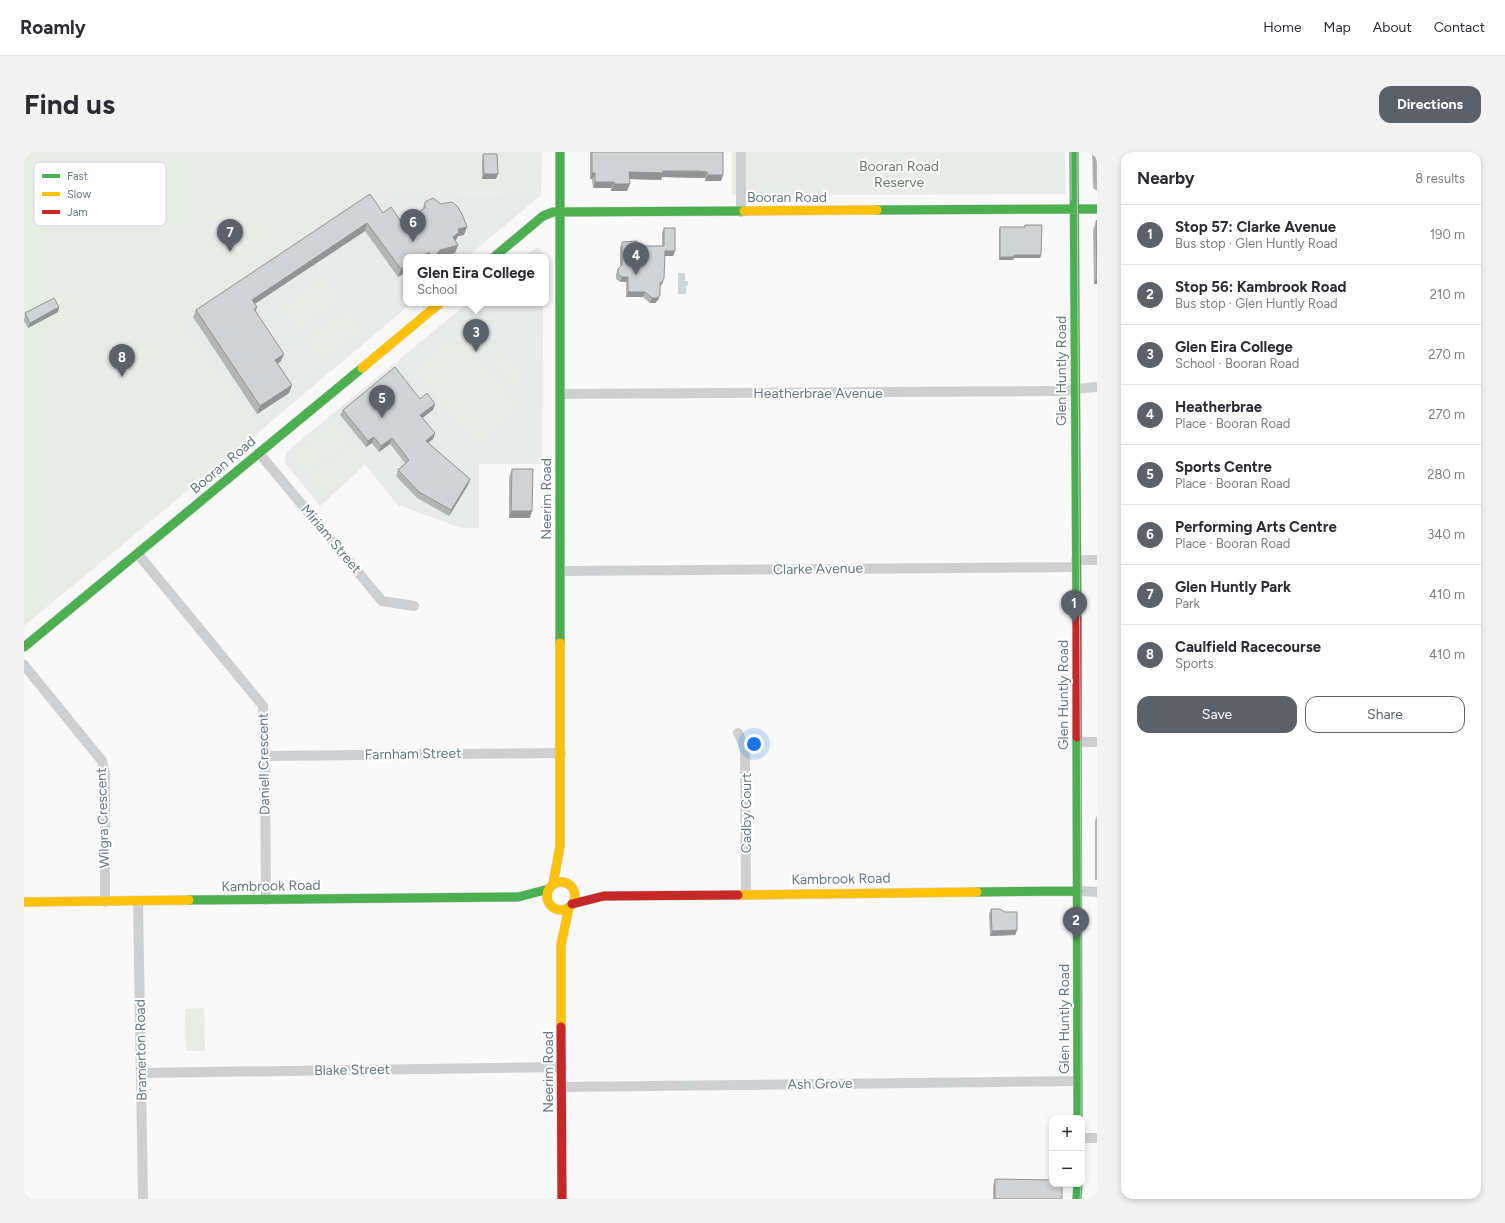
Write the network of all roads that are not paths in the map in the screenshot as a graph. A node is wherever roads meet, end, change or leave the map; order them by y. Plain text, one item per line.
1 (560, 152) edge
2 (741, 152) edge
3 (1074, 152) edge
4 (1074, 209) junction
5 (1097, 209) edge
6 (560, 212) junction
7 (741, 212) junction
8 (498, 254) edge
9 (436, 306) edge
10 (1097, 387) edge
11 (1076, 390) junction
12 (560, 394) junction
13 (259, 453) junction
14 (138, 554) junction
15 (1097, 560) edge
16 (1076, 563) junction
17 (560, 572) junction
18 (414, 606) dead end
19 (24, 647) edge
20 (24, 665) edge
21 (738, 733) dead end
22 (1077, 742) junction
23 (1097, 742) edge
24 (561, 753) junction
25 (265, 756) junction
26 (560, 846) junction
27 (573, 883) junction
28 (551, 886) junction
29 (1078, 891) junction
30 (1097, 892) edge
31 (746, 894) junction
32 (604, 896) junction
33 (518, 897) junction
34 (266, 900) junction
35 (138, 901) junction
36 (24, 902) edge
37 (105, 902) junction
38 (570, 906) junction
39 (554, 912) junction
40 (561, 945) junction
41 (562, 1067) junction
42 (142, 1073) junction
43 (1078, 1081) junction
44 (562, 1088) junction
45 (1078, 1115) edge
46 (1085, 1138) edge
47 (1097, 1138) edge
48 (1078, 1187) edge
49 (143, 1199) edge
50 (562, 1199) edge
51 (1078, 1199) edge

1 - 6 street, Neerim Road
2 - 7 street
3 - 4 street, Glen Huntly Road
4 - 5 street, Booran Road
4 - 7 street, Booran Road
4 - 11 street, Glen Huntly Road
6 - 7 street, Booran Road
6 - 8 street, Booran Road
6 - 12 street, Neerim Road
9 - 13 street, Booran Road
10 - 11 street, Heatherbrae Avenue
11 - 12 street, Heatherbrae Avenue
11 - 16 street, Glen Huntly Road
12 - 17 street, Neerim Road
13 - 14 street, Booran Road
13 - 18 street, Miriam Street
14 - 19 street, Booran Road
14 - 25 street, Daniell Crescent
15 - 16 street, Clarke Avenue
16 - 17 street, Clarke Avenue
16 - 22 street, Glen Huntly Road
17 - 24 street, Neerim Road
20 - 37 street, Wilgra Crescent
21 - 31 street, Cadby Court
22 - 23 street
22 - 29 street, Glen Huntly Road
24 - 25 street, Farnham Street
24 - 26 street, Neerim Road
25 - 34 street, Daniell Crescent
26 - 27 street, Neerim Road
26 - 28 street, Neerim Road
27 - 28 street
27 - 32 street, Kambrook Road
27 - 38 street
28 - 33 street, Kambrook Road
28 - 39 street
29 - 30 street
29 - 31 street, Kambrook Road
29 - 43 street, Glen Huntly Road
31 - 32 street, Kambrook Road
32 - 38 street, Kambrook Road
33 - 34 street, Kambrook Road
33 - 39 street, Kambrook Road
34 - 35 street, Kambrook Road
35 - 37 street, Kambrook Road
35 - 42 street, Bramerton Road
36 - 37 street, Kambrook Road
38 - 39 street
38 - 40 street, Neerim Road
39 - 40 street, Neerim Road
40 - 41 street, Neerim Road
41 - 42 street, Blake Street
41 - 44 street, Neerim Road
42 - 49 street, Bramerton Road
43 - 44 street, Ash Grove
43 - 45 street, Glen Huntly Road
44 - 50 street, Neerim Road
46 - 47 street
48 - 51 street

